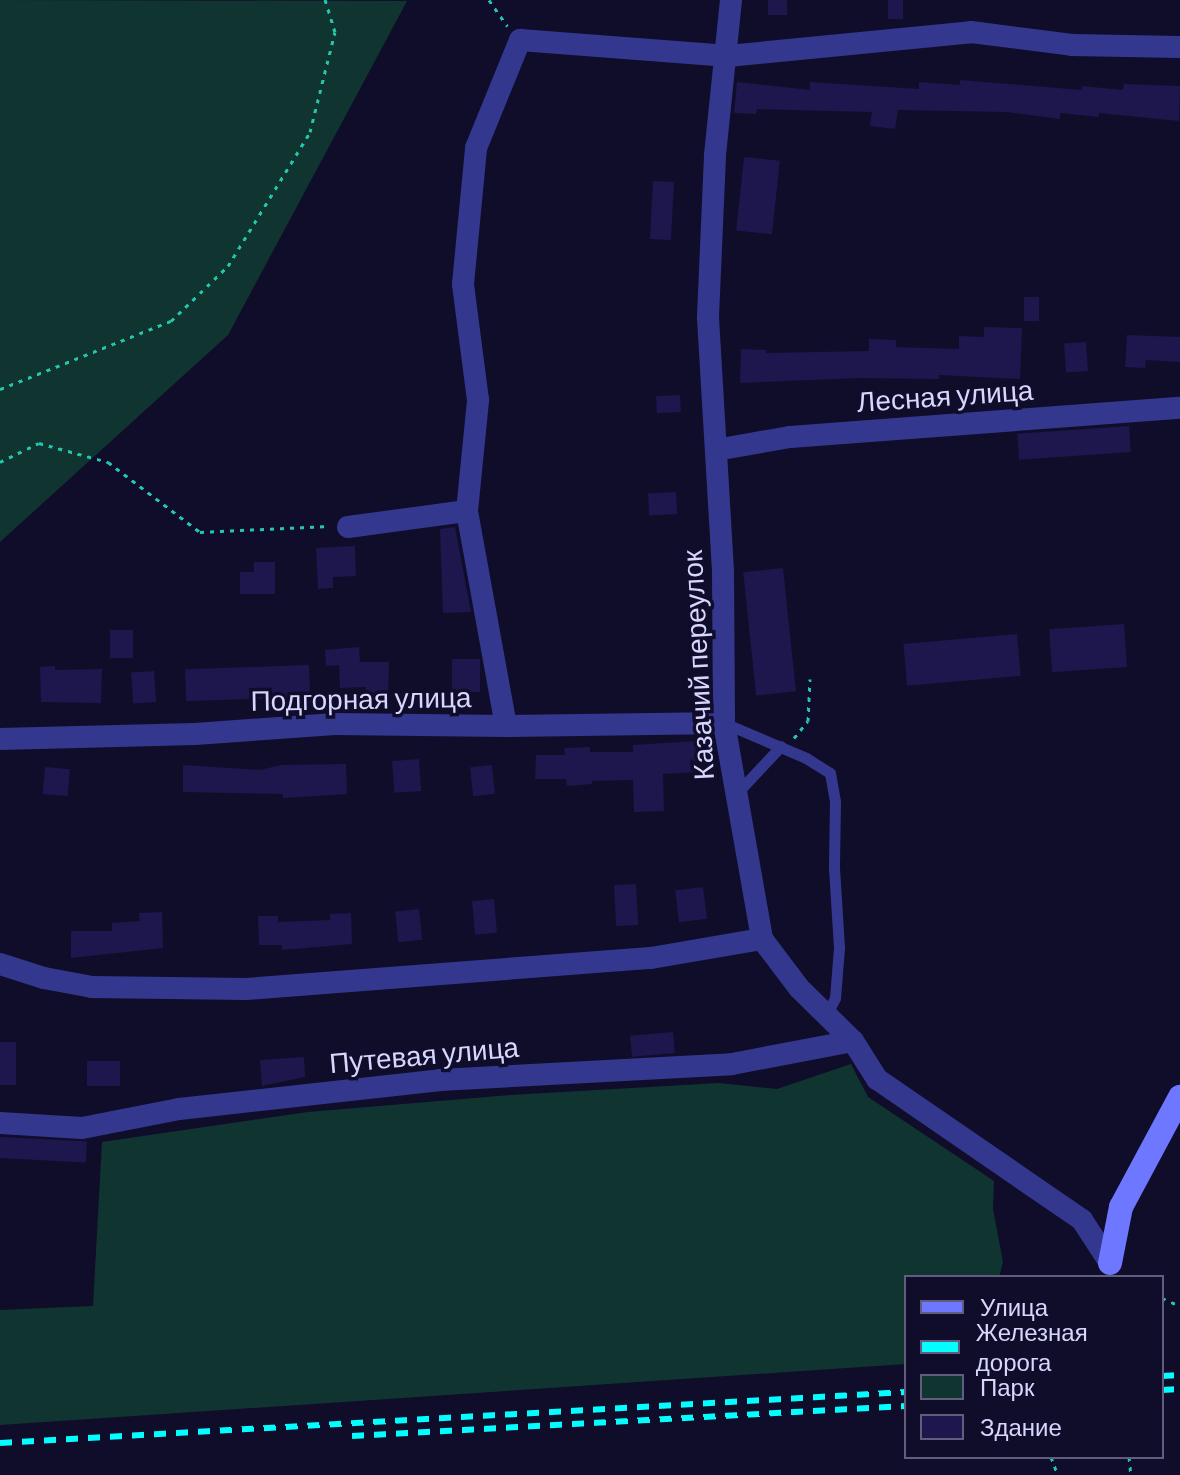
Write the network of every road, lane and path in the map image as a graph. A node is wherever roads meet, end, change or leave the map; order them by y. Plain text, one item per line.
1 (325, 0) edge
2 (489, 0) edge
3 (731, 0) edge
4 (520, 40) junction
5 (1180, 47) edge
6 (728, 56) junction
7 (0, 389) edge
8 (1180, 408) edge
9 (716, 450) junction
10 (0, 462) edge
11 (467, 511) junction
12 (348, 527) joint
13 (810, 679) dead end
14 (724, 723) junction
15 (506, 726) junction
16 (0, 739) edge
17 (781, 746) junction
18 (734, 796) junction
19 (762, 939) junction
20 (0, 964) edge
21 (827, 1014) junction
22 (853, 1041) junction
23 (1180, 1097) edge
24 (0, 1123) edge
25 (1110, 1263) joint

1 - 7 path
2 - 4 path
3 - 6 street, Казачий переулок
4 - 6 street
4 - 11 street
5 - 6 street
6 - 9 street, Казачий переулок
8 - 9 street, Лесная улица
9 - 14 street, Казачий переулок
10 - 12 path
11 - 12 street
11 - 15 street
13 - 17 path
14 - 15 street, Подгорная улица
14 - 17 lane
14 - 18 street, Казачий переулок
15 - 16 street, Подгорная улица
17 - 18 lane
17 - 21 lane
18 - 19 street, Казачий переулок
19 - 20 street
19 - 21 street, Казачий переулок
21 - 22 street, Казачий переулок
22 - 24 street, Путевая улица
22 - 25 street, Казачий переулок
23 - 25 street

